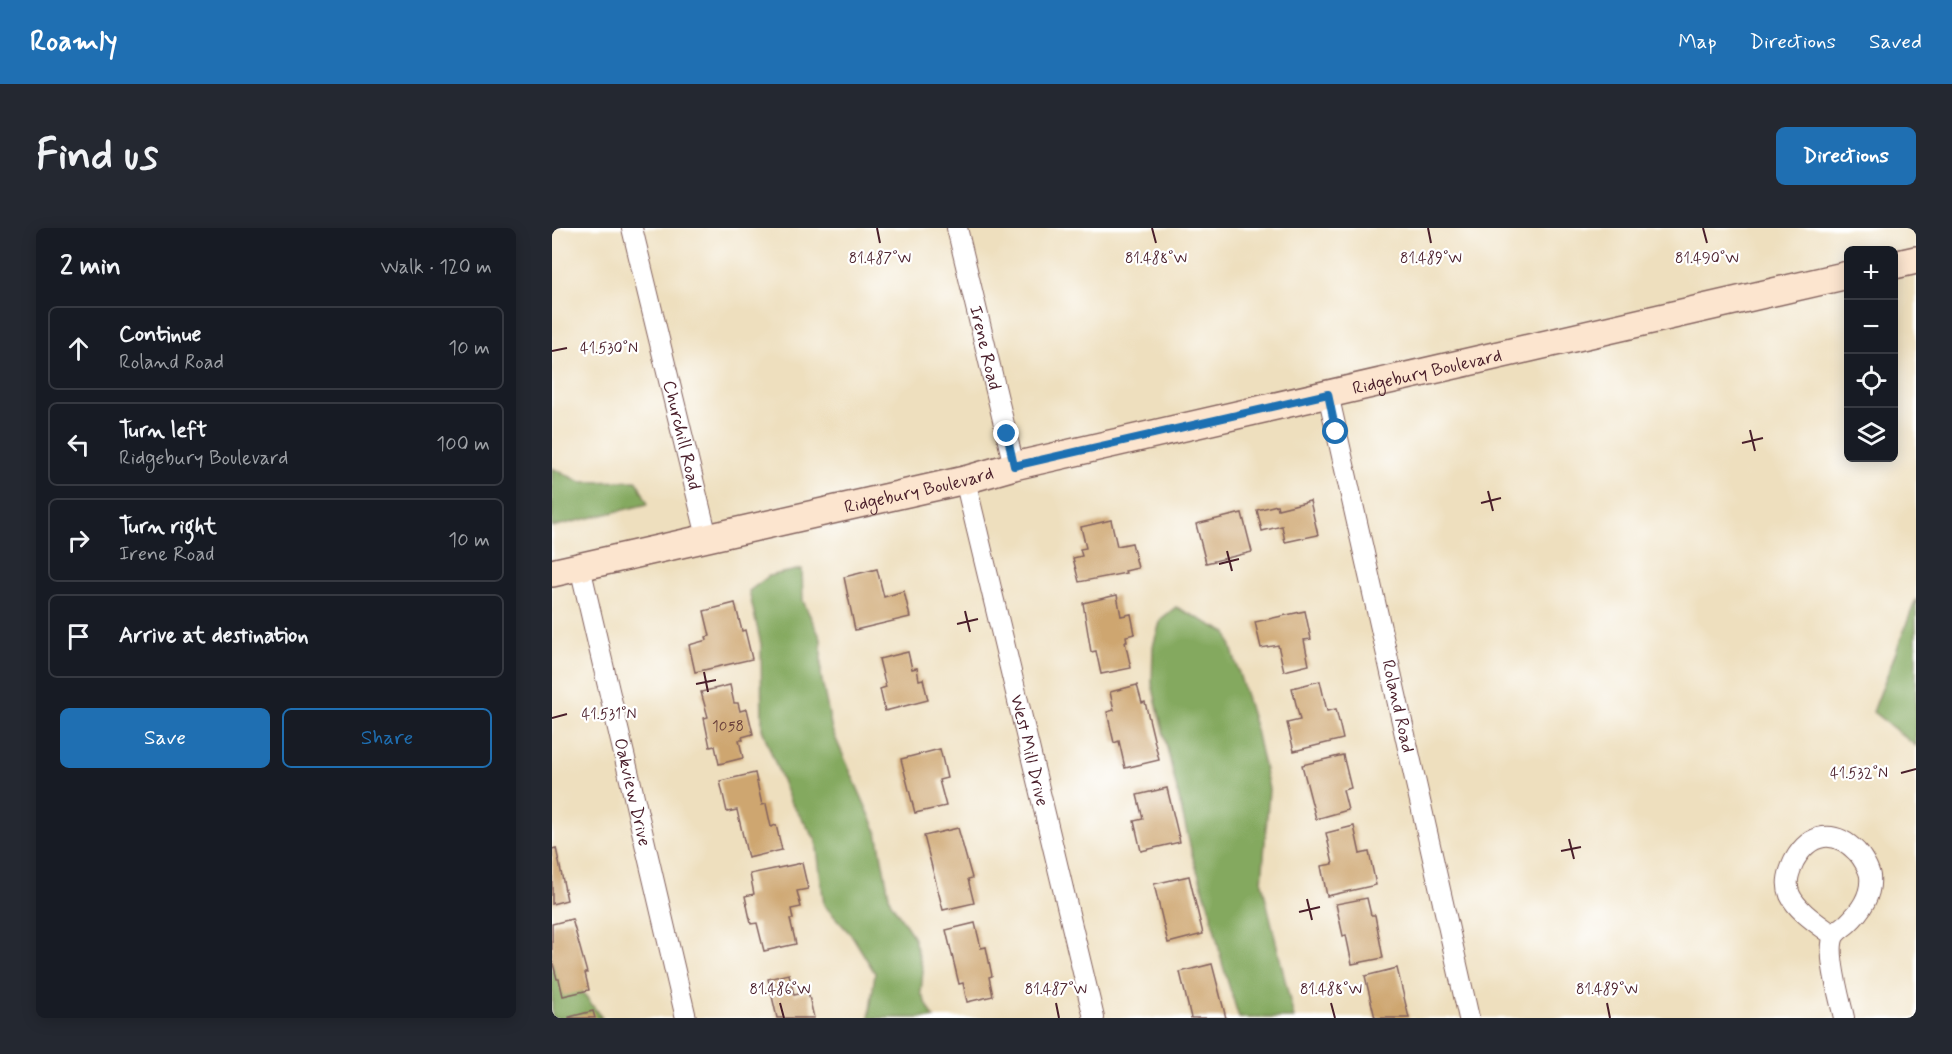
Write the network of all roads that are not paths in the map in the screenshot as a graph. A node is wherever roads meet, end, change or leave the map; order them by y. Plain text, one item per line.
1 (632, 228) edge
2 (957, 228) edge
3 (1916, 260) edge
4 (1898, 264) edge
5 (1844, 276) edge
6 (1328, 394) junction
7 (1014, 466) junction
8 (965, 480) junction
9 (707, 537) junction
10 (580, 567) junction
11 (552, 573) edge
12 (1834, 936) junction
13 (686, 1018) edge
14 (1094, 1018) edge
15 (1469, 1018) edge
16 (1844, 1018) edge

1 - 9 street, Churchill Road
2 - 7 street, Irene Road
3 - 4 street
5 - 6 street, Ridgebury Boulevard
6 - 7 street, Ridgebury Boulevard
6 - 15 street, Roland Road
7 - 8 street, Ridgebury Boulevard
8 - 9 street, Ridgebury Boulevard
8 - 14 street, West Mill Drive
9 - 10 street, Ridgebury Boulevard
10 - 11 street, Ridgebury Boulevard
10 - 13 street, Oakview Drive
12 - 12 street
12 - 16 street

